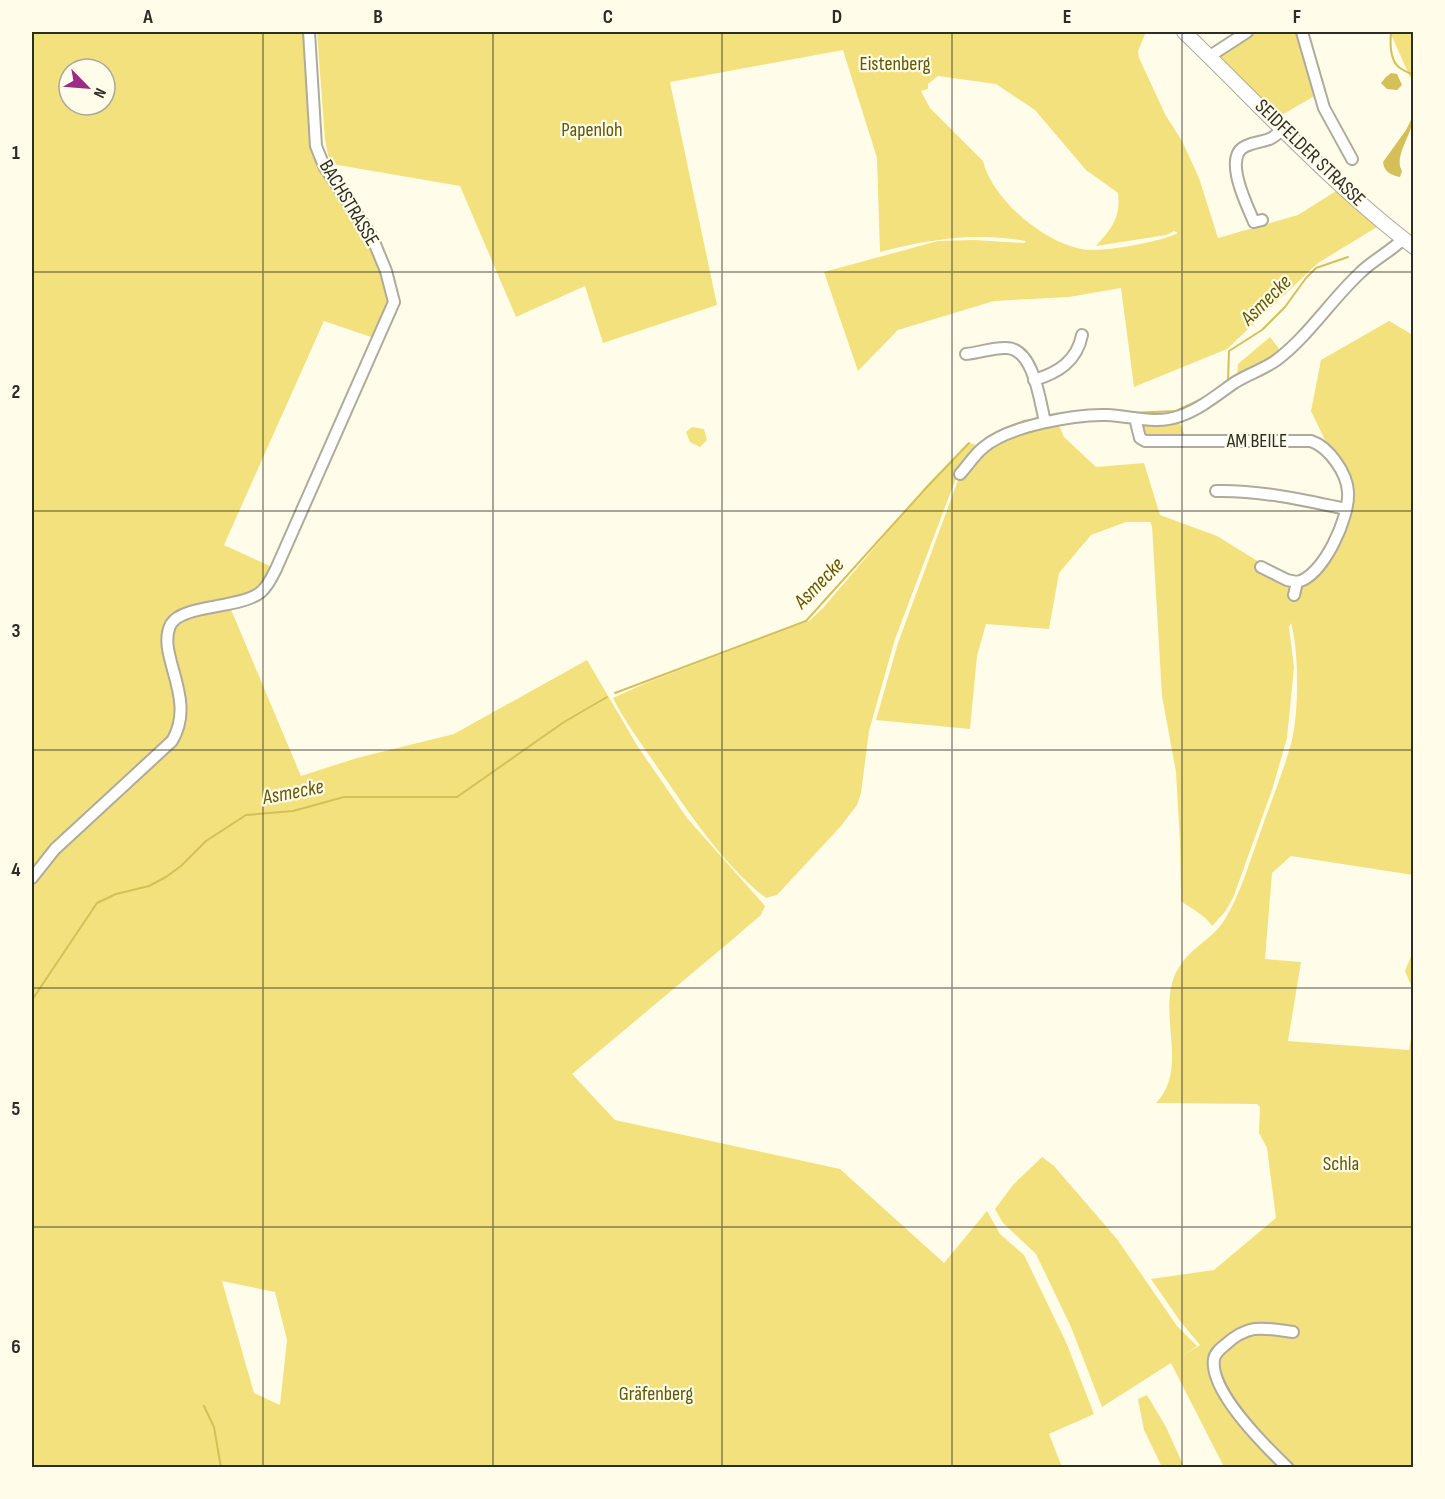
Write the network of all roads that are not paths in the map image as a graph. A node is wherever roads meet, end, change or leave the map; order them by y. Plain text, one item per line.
1 (309, 32) edge
2 (1184, 32) edge
3 (1246, 32) edge
4 (1302, 32) edge
5 (1210, 56) junction
6 (1283, 129) junction
7 (1352, 159) dead end
8 (1262, 220) dead end
9 (1408, 243) edge
10 (1082, 335) dead end
11 (966, 354) dead end
12 (1034, 380) junction
13 (1136, 418) junction
14 (1045, 422) junction
15 (960, 474) dead end
16 (1216, 491) dead end
17 (1346, 509) junction
18 (1261, 567) dead end
19 (1297, 582) junction
20 (1294, 594) dead end
21 (32, 878) edge
22 (1293, 1332) dead end
23 (1288, 1467) edge

1 - 21 street, BACHSTRASSE
2 - 5 main road, SEIDFELDER STRASSE
3 - 5 street
4 - 7 street
5 - 6 main road, SEIDFELDER STRASSE
6 - 8 street
6 - 9 main road, SEIDFELDER STRASSE
9 - 13 street
10 - 12 street
11 - 12 street
12 - 14 street
13 - 14 street
13 - 17 street, AM BEILE
14 - 15 street
16 - 17 street
17 - 19 street, AM BEILE
18 - 19 street
19 - 20 street
22 - 23 street

